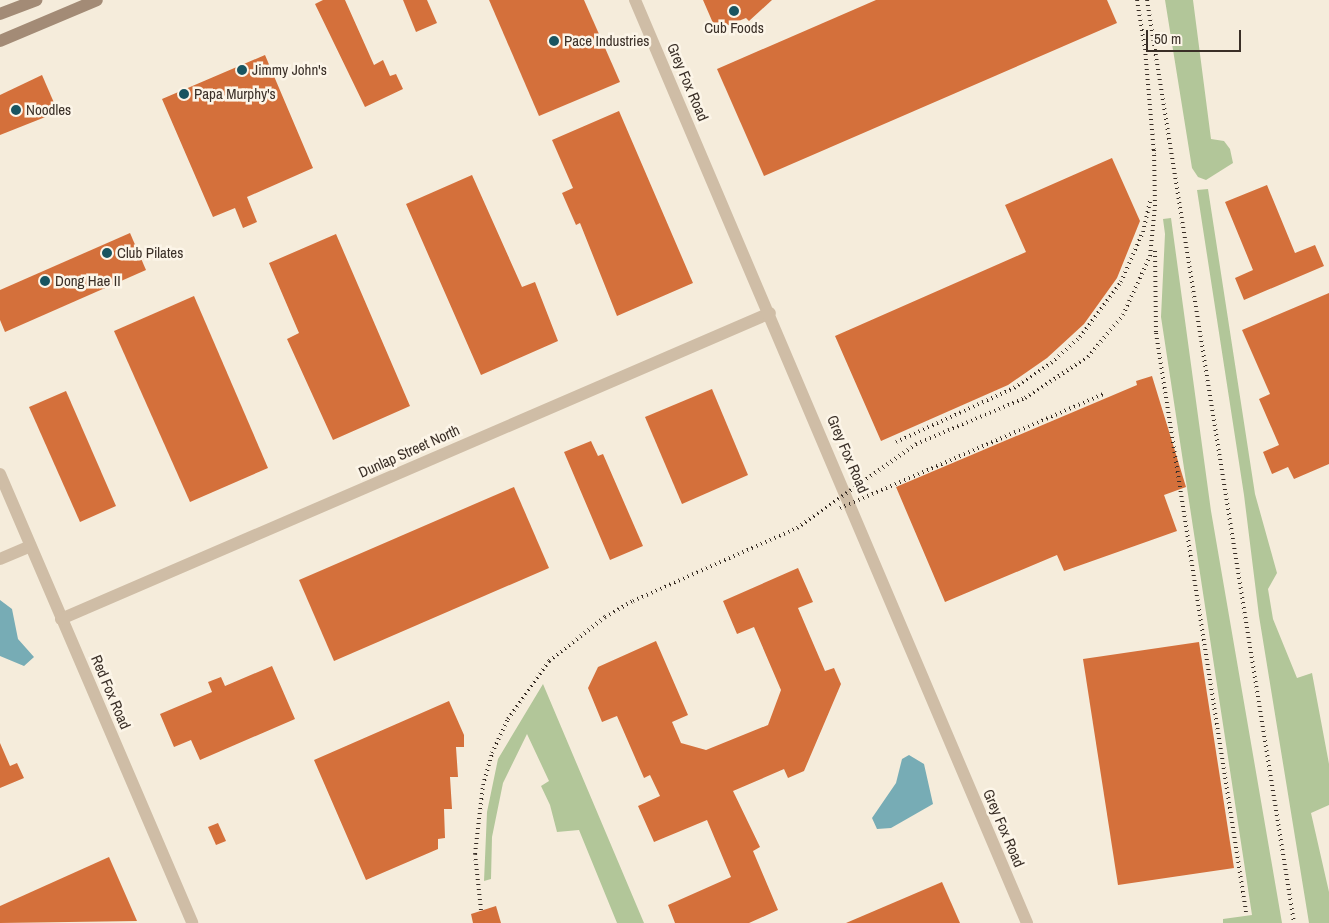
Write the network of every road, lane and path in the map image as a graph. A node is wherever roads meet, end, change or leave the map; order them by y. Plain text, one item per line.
1 (36, 0) edge
2 (97, 0) edge
3 (635, 0) edge
4 (0, 14) edge
5 (0, 41) edge
6 (770, 313) junction
7 (0, 474) edge
8 (30, 546) junction
9 (0, 559) edge
10 (61, 620) junction
11 (192, 923) edge
12 (1027, 923) edge

1 - 4 main road
2 - 5 main road
3 - 6 street, Grey Fox Road
6 - 10 street, Dunlap Street North
6 - 12 street, Grey Fox Road
7 - 8 street, Red Fox Road
8 - 9 street
8 - 10 street, Red Fox Road
10 - 11 street, Red Fox Road

